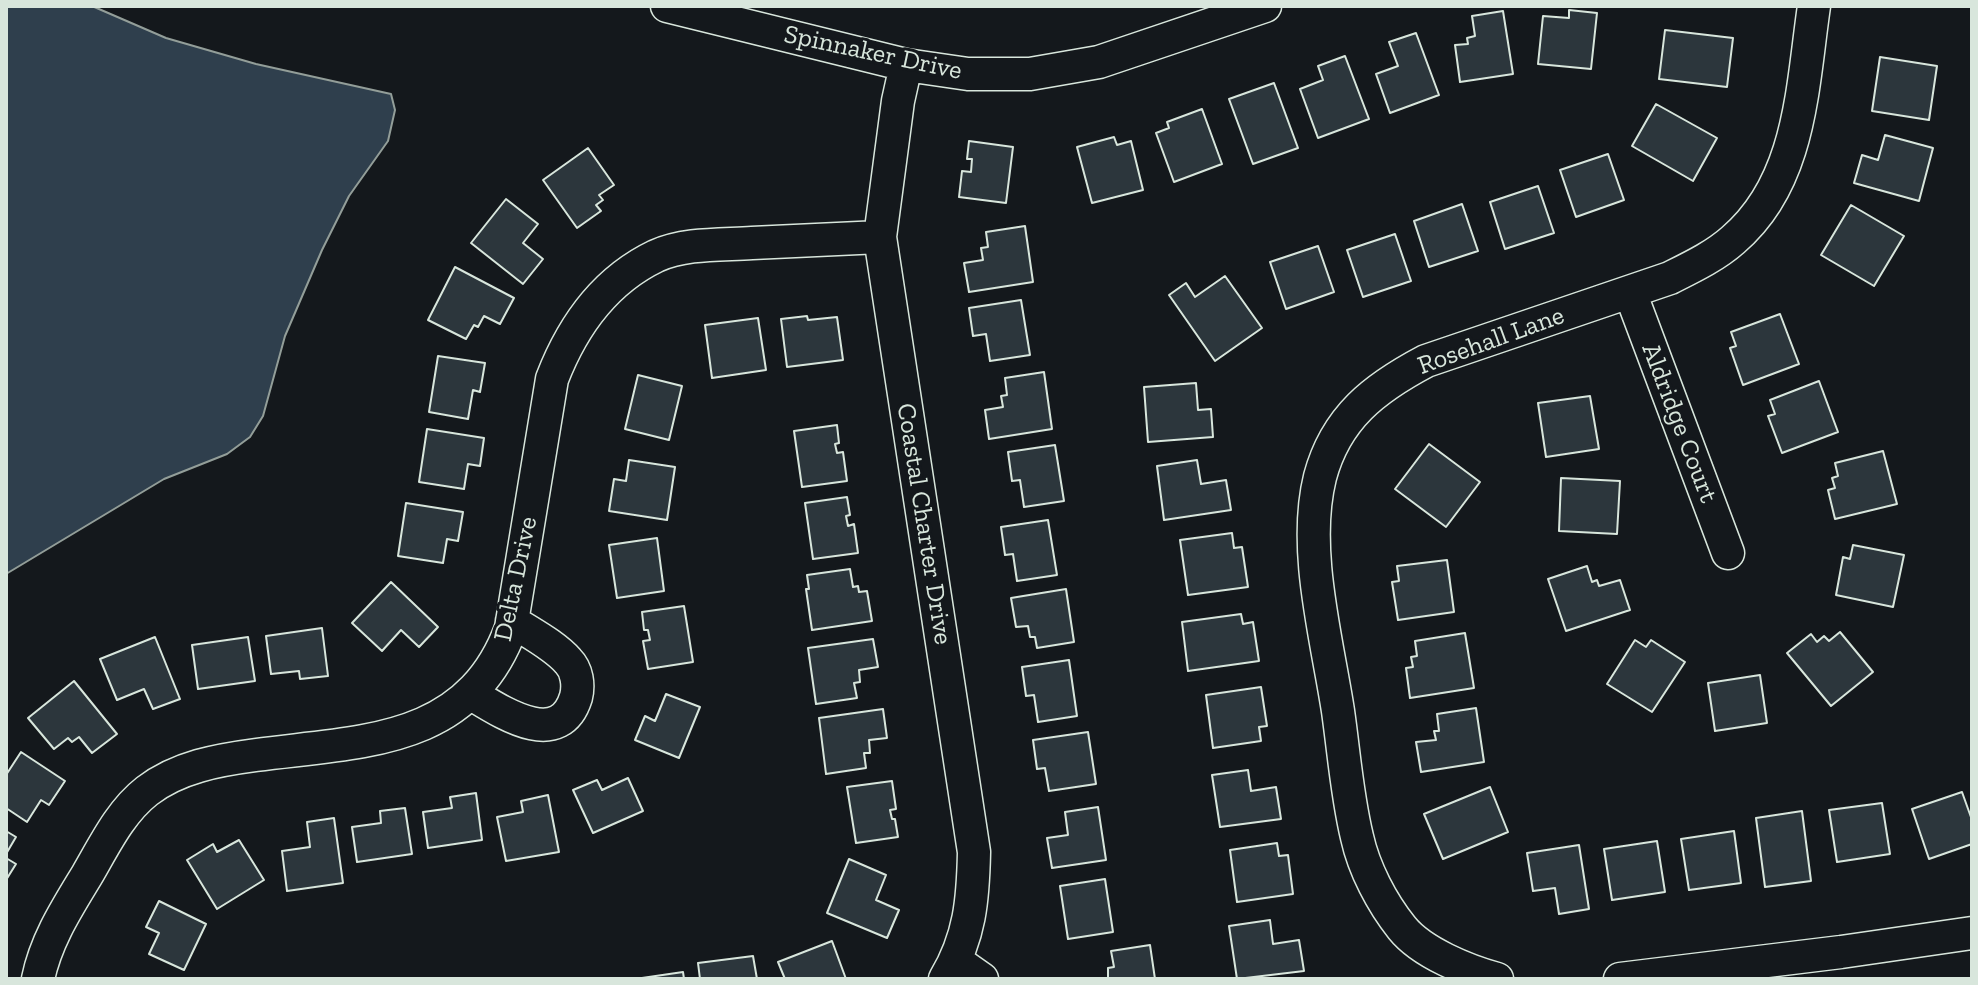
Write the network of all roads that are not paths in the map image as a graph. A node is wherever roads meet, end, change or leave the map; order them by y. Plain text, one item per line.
1 (667, 6) edge
2 (1265, 6) edge
3 (1814, 6) edge
4 (744, 15) edge
5 (906, 65) junction
6 (880, 237) junction
7 (1630, 292) junction
8 (1728, 553) dead end
9 (512, 621) junction
10 (470, 693) junction
11 (1972, 933) edge
12 (1842, 966) edge
13 (950, 970) edge
14 (38, 979) edge
15 (982, 979) edge
16 (1497, 979) edge
17 (1620, 979) edge

1 - 4 street, Spinnaker Drive
2 - 5 street, Spinnaker Drive
3 - 7 street, Rosehall Lane
4 - 5 street, Spinnaker Drive
5 - 6 street, Coastal Charter Drive
6 - 9 street, Delta Drive
6 - 13 street, Coastal Charter Drive
7 - 8 street, Aldridge Court
7 - 16 street, Rosehall Lane
9 - 10 street, Delta Drive
9 - 10 street
10 - 14 street, Delta Drive
11 - 12 street
12 - 17 street
13 - 15 street

